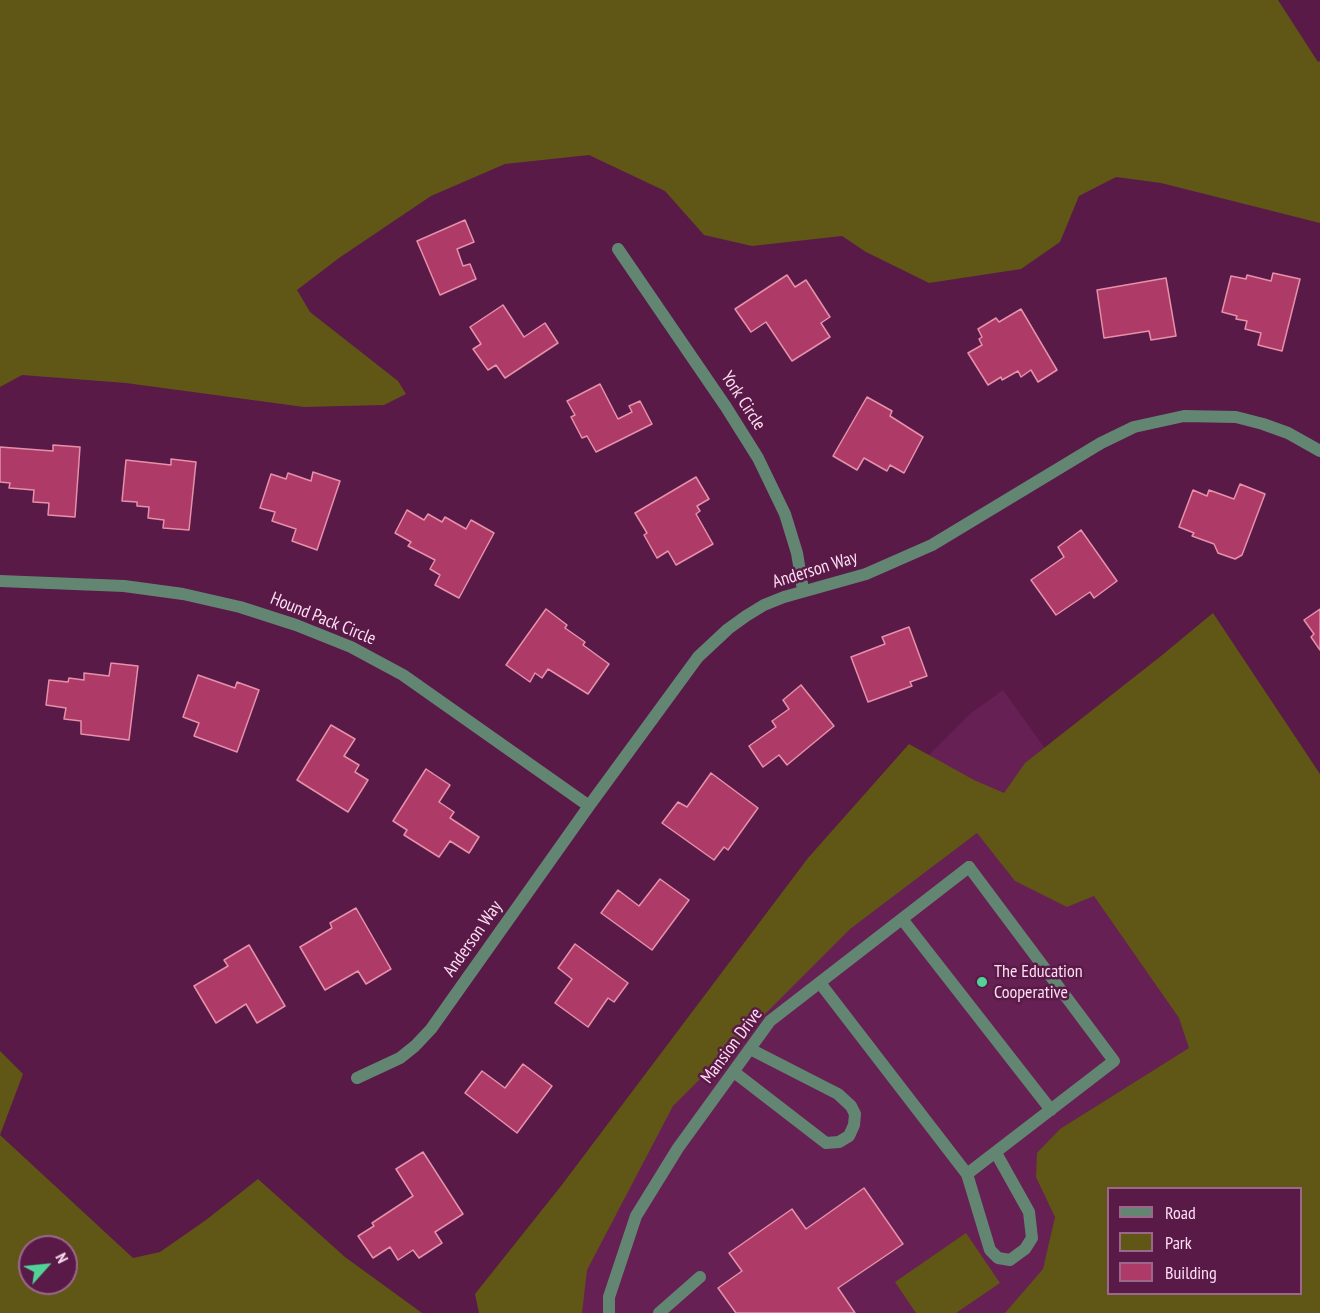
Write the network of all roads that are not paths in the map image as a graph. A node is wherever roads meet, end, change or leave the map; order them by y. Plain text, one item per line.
1 (618, 249) dead end
2 (1320, 451) edge
3 (0, 581) edge
4 (803, 590) junction
5 (589, 806) junction
6 (902, 919) junction
7 (820, 983) junction
8 (750, 1049) junction
9 (734, 1072) junction
10 (357, 1078) dead end
11 (1051, 1110) junction
12 (996, 1153) junction
13 (968, 1174) junction
14 (700, 1277) dead end
15 (609, 1313) edge
16 (659, 1313) edge

1 - 4 street, York Circle
2 - 4 street, Anderson Way
3 - 5 street, Hound Pack Circle
4 - 5 street, Anderson Way
5 - 10 street, Anderson Way
6 - 7 street, Mansion Drive
6 - 11 street
6 - 11 street, Mansion Drive
7 - 8 street, Mansion Drive
7 - 13 street
8 - 9 street, Mansion Drive
8 - 9 street
9 - 15 street, Mansion Drive
11 - 12 street
12 - 13 street
12 - 13 street
14 - 16 street

